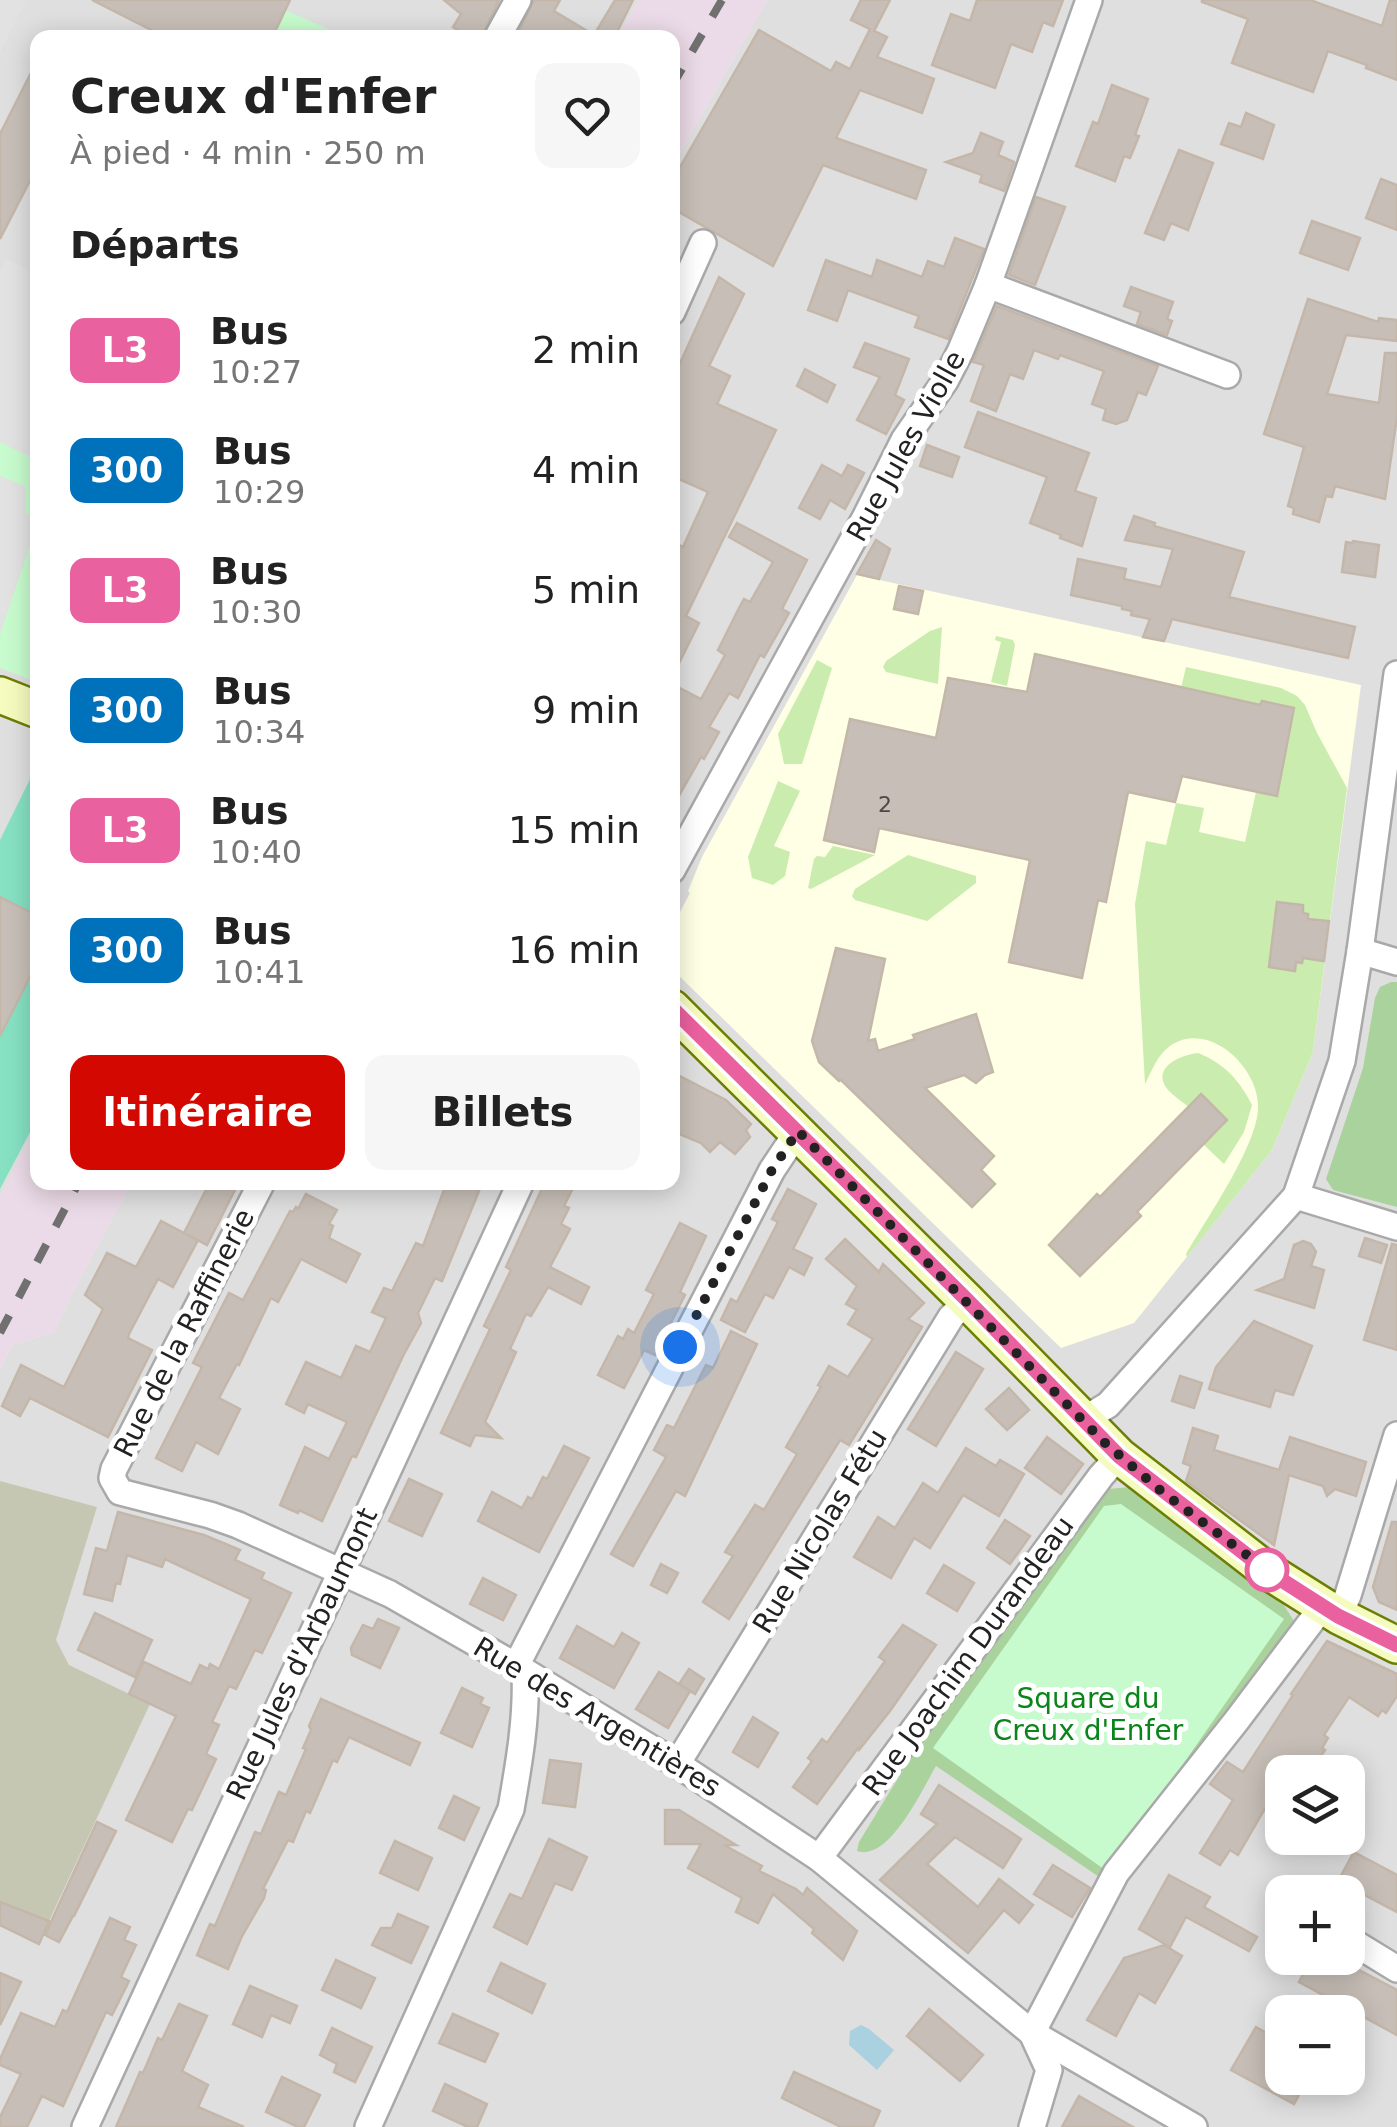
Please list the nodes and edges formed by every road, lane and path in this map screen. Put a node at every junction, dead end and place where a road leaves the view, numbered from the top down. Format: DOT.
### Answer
graph roads {
  1 [pos="518,0"];
  2 [pos="1090,0"];
  3 [pos="501,30"];
  4 [pos="703,243"];
  5 [pos="988,285"];
  6 [pos="680,294"];
  7 [pos="1227,375"];
  8 [pos="1396,683"];
  9 [pos="0,695"];
  10 [pos="30,707"];
  11 [pos="680,855"];
  12 [pos="1360,951"];
  13 [pos="1397,962"];
  14 [pos="680,1016"];
  15 [pos="798,1131"];
  16 [pos="258,1190"];
  17 [pos="517,1190"];
  18 [pos="1296,1196"];
  19 [pos="1397,1228"];
  20 [pos="967,1300"];
  21 [pos="1083,1420"];
  22 [pos="1397,1434"];
  23 [pos="1119,1456"];
  24 [pos="114,1485"];
  25 [pos="340,1571"];
  26 [pos="1330,1611"];
  27 [pos="1397,1645"];
  28 [pos="520,1669"];
  29 [pos="677,1764"];
  30 [pos="819,1858"];
  31 [pos="1365,1950"];
  32 [pos="1397,1970"];
  33 [pos="1032,2034"];
  34 [pos="85,2127"];
  35 [pos="368,2127"];
  36 [pos="1032,2127"];
  37 [pos="1194,2127"];
  1 -- 3 [label="street"];
  2 -- 5 [label="street, Rue Jules Violle"];
  4 -- 6 [label="street"];
  5 -- 7 [label="street"];
  5 -- 11 [label="street, Rue Jules Violle"];
  8 -- 12 [label="street"];
  9 -- 10 [label="main road"];
  12 -- 13 [label="street"];
  12 -- 18 [label="street"];
  14 -- 15 [label="main road"];
  15 -- 20 [label="main road"];
  15 -- 28 [label="street"];
  16 -- 24 [label="street, Rue de la Raffinerie"];
  17 -- 25 [label="street, Rue Jules d'Arbaumont"];
  18 -- 19 [label="street"];
  18 -- 21 [label="street"];
  20 -- 21 [label="main road"];
  20 -- 29 [label="street, Rue Nicolas Fétu"];
  21 -- 23 [label="main road"];
  22 -- 26 [label="street"];
  23 -- 26 [label="main road"];
  23 -- 30 [label="street, Rue Joachim Durandeau"];
  24 -- 25 [label="street, Rue des Argentières"];
  25 -- 28 [label="street, Rue des Argentières"];
  25 -- 34 [label="street, Rue Jules d'Arbaumont"];
  26 -- 27 [label="main road"];
  26 -- 33 [label="street"];
  28 -- 29 [label="street, Rue des Argentières"];
  28 -- 35 [label="street"];
  29 -- 30 [label="street, Rue des Argentières"];
  30 -- 33 [label="street, Rue des Argentières"];
  31 -- 32 [label="street"];
  33 -- 36 [label="street"];
  33 -- 37 [label="street, Rue des Argentières"];
}
